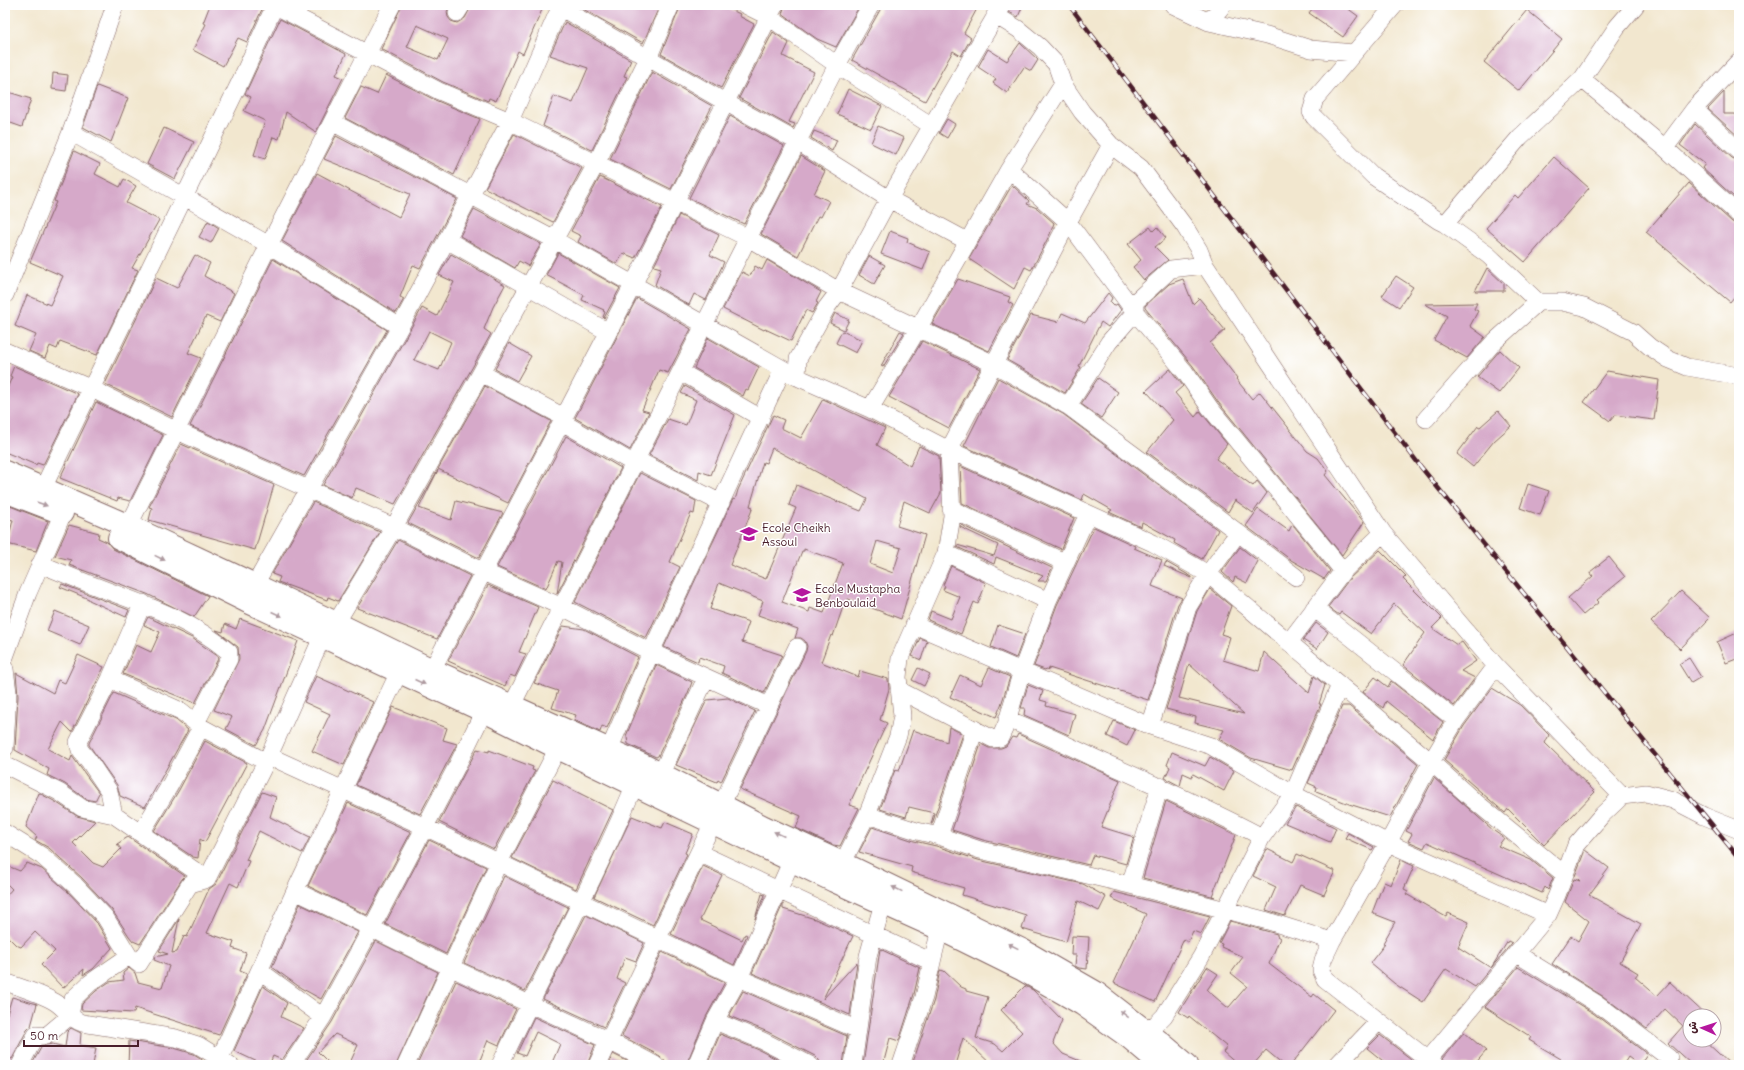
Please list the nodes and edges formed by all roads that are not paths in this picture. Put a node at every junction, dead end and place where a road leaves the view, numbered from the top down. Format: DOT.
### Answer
graph roads {
  1 [pos="115,5"];
  2 [pos="275,5"];
  3 [pos="392,5"];
  4 [pos="670,5"];
  5 [pos="745,5"];
  6 [pos="871,5"];
  7 [pos="1173,5"];
  8 [pos="1223,5"];
  9 [pos="1395,5"];
  10 [pos="1636,5"];
  11 [pos="559,6"];
  12 [pos="998,10"];
  13 [pos="772,11"];
  14 [pos="1209,22"];
  15 [pos="1354,53"];
  16 [pos="367,54"];
  17 [pos="648,58"];
  18 [pos="1739,61"];
  19 [pos="837,65"];
  20 [pos="1582,79"];
  21 [pos="1063,84"];
  22 [pos="725,102"];
  23 [pos="1694,109"];
  24 [pos="510,121"];
  25 [pos="332,122"];
  26 [pos="932,126"];
  27 [pos="71,132"];
  28 [pos="798,142"];
  29 [pos="1112,145"];
  30 [pos="1665,148"];
  31 [pos="1739,151"];
  32 [pos="596,164"];
  33 [pos="1009,169"];
  34 [pos="470,194"];
  35 [pos="184,198"];
  36 [pos="889,199"];
  37 [pos="674,202"];
  38 [pos="1739,215"];
  39 [pos="1068,222"];
  40 [pos="1445,224"];
  41 [pos="748,238"];
  42 [pos="553,239"];
  43 [pos="447,240"];
  44 [pos="967,241"];
  45 [pos="269,246"];
  46 [pos="1204,265"];
  47 [pos="529,286"];
  48 [pos="633,286"];
  49 [pos="839,291"];
  50 [pos="5,295"];
  51 [pos="1538,302"];
  52 [pos="1135,312"];
  53 [pos="705,325"];
  54 [pos="400,327"];
  55 [pos="919,327"];
  56 [pos="608,332"];
  57 [pos="5,351"];
  58 [pos="994,364"];
  59 [pos="681,372"];
  60 [pos="481,373"];
  61 [pos="790,373"];
  62 [pos="1739,376"];
  63 [pos="92,389"];
  64 [pos="1068,406"];
  65 [pos="870,409"];
  66 [pos="760,418"];
  67 [pos="563,419"];
  68 [pos="1426,419"];
  69 [pos="177,431"];
  70 [pos="949,450"];
  71 [pos="634,461"];
  72 [pos="5,472"];
  73 [pos="43,488"];
  74 [pos="310,490"];
  75 [pos="5,491"];
  76 [pos="721,503"];
  77 [pos="952,509"];
  78 [pos="63,513"];
  79 [pos="1088,514"];
  80 [pos="394,527"];
  81 [pos="125,533"];
  82 [pos="1383,533"];
  83 [pos="1238,534"];
  84 [pos="946,553"];
  85 [pos="1066,563"];
  86 [pos="40,564"];
  87 [pos="1342,571"];
  88 [pos="484,572"];
  89 [pos="1208,574"];
  90 [pos="1296,577"];
  91 [pos="251,593"];
  92 [pos="1048,601"];
  93 [pos="143,603"];
  94 [pos="562,607"];
  95 [pos="1314,608"];
  96 [pos="914,625"];
  97 [pos="330,629"];
  98 [pos="1289,642"];
  99 [pos="797,647"];
  100 [pos="651,652"];
  101 [pos="5,657"];
  102 [pos="1496,666"];
  103 [pos="5,669"];
  104 [pos="432,670"];
  105 [pos="1022,670"];
  106 [pos="399,672"];
  107 [pos="706,678"];
  108 [pos="110,679"];
  109 [pos="1340,685"];
  110 [pos="899,690"];
  111 [pos="512,706"];
  112 [pos="770,706"];
  113 [pos="484,711"];
  114 [pos="1008,719"];
  115 [pos="1456,720"];
  116 [pos="199,725"];
  117 [pos="1150,726"];
  118 [pos="975,729"];
  119 [pos="5,748"];
  120 [pos="558,748"];
  121 [pos="609,750"];
  122 [pos="267,759"];
  123 [pos="1431,762"];
  124 [pos="5,765"];
  125 [pos="652,770"];
  126 [pos="635,785"];
  127 [pos="1160,786"];
  128 [pos="342,790"];
  129 [pos="1293,794"];
  130 [pos="1622,796"];
  131 [pos="717,814"];
  132 [pos="114,815"];
  133 [pos="867,815"];
  134 [pos="425,827"];
  135 [pos="1739,830"];
  136 [pos="5,833"];
  137 [pos="141,833"];
  138 [pos="939,836"];
  139 [pos="1262,837"];
  140 [pos="1388,843"];
  141 [pos="698,853"];
  142 [pos="792,860"];
  143 [pos="498,864"];
  144 [pos="838,872"];
  145 [pos="1564,874"];
  146 [pos="207,879"];
  147 [pos="1130,885"];
  148 [pos="295,890"];
  149 [pos="779,890"];
  150 [pos="582,903"];
  151 [pos="883,903"];
  152 [pos="1224,910"];
  153 [pos="1548,915"];
  154 [pos="372,927"];
  155 [pos="940,929"];
  156 [pos="874,935"];
  157 [pos="658,939"];
  158 [pos="1332,941"];
  159 [pos="1517,954"];
  160 [pos="129,956"];
  161 [pos="932,962"];
  162 [pos="450,967"];
  163 [pos="260,971"];
  164 [pos="739,978"];
  165 [pos="5,982"];
  166 [pos="529,1004"];
  167 [pos="70,1016"];
  168 [pos="323,1018"];
  169 [pos="716,1021"];
  170 [pos="1379,1021"];
  171 [pos="858,1030"];
  172 [pos="1136,1033"];
  173 [pos="610,1040"];
  174 [pos="225,1061"];
  175 [pos="1429,1063"];
  176 [pos="1669,1063"];
  177 [pos="20,1065"];
  178 [pos="291,1065"];
  179 [pos="406,1065"];
  180 [pos="500,1065"];
  181 [pos="597,1065"];
  182 [pos="655,1065"];
  183 [pos="696,1065"];
  184 [pos="810,1065"];
  185 [pos="853,1065"];
  186 [pos="901,1065"];
  187 [pos="1162,1065"];
  188 [pos="1187,1065"];
  189 [pos="1337,1065"];
  1 -- 27 [label="street"];
  2 -- 16 [label="street"];
  2 -- 35 [label="street"];
  3 -- 16 [label="street"];
  4 -- 17 [label="street"];
  5 -- 13 [label="street"];
  6 -- 19 [label="street"];
  7 -- 14 [label="street"];
  8 -- 14 [label="street"];
  9 -- 15 [label="street"];
  10 -- 20 [label="street"];
  11 -- 17 [label="street"];
  11 -- 24 [label="street"];
  12 -- 21 [label="street"];
  12 -- 26 [label="street"];
  13 -- 19 [label="street"];
  13 -- 22 [label="street"];
  14 -- 15 [label="street"];
  15 -- 40 [label="street"];
  16 -- 24 [label="street"];
  16 -- 25 [label="street"];
  17 -- 22 [label="street"];
  17 -- 32 [label="street"];
  18 -- 23 [label="street"];
  19 -- 26 [label="street"];
  19 -- 28 [label="street"];
  20 -- 30 [label="street"];
  20 -- 40 [label="street"];
  21 -- 29 [label="street"];
  21 -- 33 [label="street"];
  22 -- 28 [label="street"];
  22 -- 37 [label="street"];
  23 -- 30 [label="street"];
  23 -- 31 [label="street"];
  24 -- 32 [label="street"];
  24 -- 34 [label="street"];
  25 -- 34 [label="street"];
  25 -- 45 [label="street"];
  26 -- 36 [label="street"];
  27 -- 35 [label="street"];
  27 -- 50 [label="street"];
  28 -- 36 [label="street"];
  28 -- 41 [label="street"];
  29 -- 39 [label="street"];
  29 -- 46 [label="street"];
  30 -- 38 [label="street"];
  32 -- 37 [label="street"];
  32 -- 42 [label="street"];
  33 -- 39 [label="street"];
  33 -- 44 [label="street"];
  34 -- 42 [label="street"];
  34 -- 43 [label="street"];
  35 -- 45 [label="street"];
  35 -- 63 [label="street"];
  36 -- 44 [label="street"];
  36 -- 49 [label="street"];
  37 -- 41 [label="street"];
  37 -- 48 [label="street"];
  39 -- 52 [label="street"];
  39 -- 58 [label="street"];
  40 -- 51 [label="street"];
  41 -- 49 [label="street"];
  41 -- 53 [label="street"];
  42 -- 47 [label="street"];
  42 -- 48 [label="street"];
  43 -- 47 [label="street"];
  43 -- 54 [label="street"];
  44 -- 55 [label="street"];
  45 -- 54 [label="street"];
  45 -- 69 [label="street"];
  46 -- 52 [label="street"];
  46 -- 82 [label="street"];
  47 -- 56 [label="street"];
  47 -- 60 [label="street"];
  48 -- 53 [label="street"];
  48 -- 56 [label="street"];
  49 -- 55 [label="street"];
  49 -- 61 [label="street"];
  51 -- 62 [label="street"];
  51 -- 68 [label="street"];
  52 -- 64 [label="street"];
  52 -- 87 [label="street"];
  53 -- 59 [label="street"];
  53 -- 61 [label="street"];
  54 -- 74 [label="street"];
  55 -- 58 [label="street"];
  55 -- 65 [label="street"];
  56 -- 67 [label="street"];
  57 -- 63 [label="street"];
  58 -- 64 [label="street"];
  58 -- 70 [label="street"];
  59 -- 66 [label="street"];
  59 -- 71 [label="street"];
  60 -- 67 [label="street"];
  60 -- 80 [label="street"];
  61 -- 65 [label="street"];
  61 -- 66 [label="street"];
  63 -- 69 [label="street"];
  63 -- 73 [label="street"];
  64 -- 83 [label="street"];
  65 -- 70 [label="street"];
  66 -- 76 [label="street"];
  67 -- 71 [label="street"];
  67 -- 88 [label="street"];
  69 -- 74 [label="street"];
  69 -- 81 [label="street"];
  70 -- 77 [label="street"];
  70 -- 79 [label="street"];
  71 -- 76 [label="street"];
  71 -- 94 [label="street"];
  72 -- 73 [label="main road"];
  73 -- 81 [label="main road"];
  74 -- 80 [label="street"];
  74 -- 91 [label="street"];
  75 -- 78 [label="main road, one-way"];
  76 -- 100 [label="street"];
  77 -- 84 [label="street"];
  77 -- 85 [label="street"];
  78 -- 81 [label="main road"];
  78 -- 86 [label="street"];
  79 -- 85 [label="street"];
  79 -- 89 [label="street"];
  80 -- 88 [label="street"];
  80 -- 97 [label="street"];
  81 -- 91 [label="main road"];
  82 -- 87 [label="street"];
  82 -- 102 [label="street"];
  83 -- 89 [label="street"];
  83 -- 90 [label="street"];
  84 -- 92 [label="street"];
  84 -- 96 [label="street"];
  85 -- 92 [label="street"];
  86 -- 93 [label="street"];
  86 -- 101 [label="street"];
  87 -- 95 [label="street"];
  88 -- 94 [label="street"];
  88 -- 104 [label="street"];
  89 -- 98 [label="street"];
  89 -- 117 [label="street"];
  91 -- 97 [label="main road"];
  92 -- 105 [label="street"];
  93 -- 108 [label="street"];
  93 -- 116 [label="street"];
  94 -- 100 [label="street"];
  94 -- 111 [label="street"];
  95 -- 98 [label="street"];
  95 -- 115 [label="street"];
  96 -- 105 [label="street"];
  96 -- 110 [label="street"];
  97 -- 104 [label="main road"];
  97 -- 106 [label="main road"];
  97 -- 122 [label="street"];
  98 -- 109 [label="street"];
  99 -- 112 [label="street"];
  100 -- 107 [label="street"];
  100 -- 121 [label="street"];
  102 -- 115 [label="street"];
  102 -- 130 [label="street"];
  103 -- 119 [label="street"];
  104 -- 111 [label="main road"];
  105 -- 114 [label="street"];
  105 -- 117 [label="street"];
  106 -- 113 [label="main road, one-way"];
  106 -- 128 [label="street"];
  107 -- 112 [label="street"];
  107 -- 125 [label="street"];
  108 -- 116 [label="street"];
  108 -- 132 [label="street"];
  109 -- 123 [label="street"];
  109 -- 129 [label="street"];
  110 -- 118 [label="street"];
  110 -- 133 [label="street"];
  111 -- 121 [label="main road"];
  112 -- 131 [label="street"];
  113 -- 120 [label="main road"];
  113 -- 134 [label="street"];
  114 -- 118 [label="street"];
  114 -- 127 [label="street"];
  115 -- 123 [label="street"];
  116 -- 122 [label="street"];
  116 -- 137 [label="street"];
  117 -- 129 [label="street"];
  118 -- 138 [label="street"];
  120 -- 126 [label="main road"];
  120 -- 143 [label="street"];
  121 -- 125 [label="main road"];
  122 -- 128 [label="street"];
  122 -- 146 [label="street"];
  123 -- 140 [label="street"];
  123 -- 145 [label="street"];
  124 -- 132 [label="street"];
  125 -- 126 [label="street"];
  125 -- 131 [label="main road"];
  126 -- 131 [label="main road"];
  126 -- 150 [label="street"];
  127 -- 139 [label="street"];
  127 -- 147 [label="street"];
  128 -- 134 [label="street"];
  128 -- 148 [label="street"];
  129 -- 139 [label="street"];
  129 -- 140 [label="street"];
  130 -- 135 [label="street"];
  130 -- 145 [label="street"];
  131 -- 141 [label="street"];
  131 -- 142 [label="main road"];
  144 -- 131 [label="main road, one-way"];
  132 -- 137 [label="street"];
  133 -- 138 [label="street"];
  133 -- 144 [label="street"];
  134 -- 143 [label="street"];
  134 -- 154 [label="street"];
  136 -- 160 [label="street"];
  137 -- 146 [label="street"];
  138 -- 147 [label="street"];
  139 -- 152 [label="street"];
  140 -- 153 [label="street"];
  140 -- 158 [label="street"];
  141 -- 149 [label="street"];
  141 -- 157 [label="street"];
  142 -- 144 [label="main road"];
  142 -- 149 [label="street"];
  143 -- 150 [label="street"];
  143 -- 162 [label="street"];
  144 -- 151 [label="main road"];
  172 -- 144 [label="main road, one-way"];
  145 -- 153 [label="street"];
  146 -- 160 [label="street"];
  147 -- 152 [label="street"];
  148 -- 154 [label="street"];
  148 -- 163 [label="street"];
  149 -- 156 [label="street"];
  149 -- 164 [label="street"];
  150 -- 157 [label="street"];
  150 -- 166 [label="street"];
  151 -- 155 [label="main road"];
  151 -- 156 [label="street"];
  152 -- 158 [label="street"];
  152 -- 172 [label="street"];
  153 -- 159 [label="street"];
  154 -- 162 [label="street"];
  154 -- 168 [label="street"];
  155 -- 161 [label="street"];
  155 -- 172 [label="main road"];
  156 -- 161 [label="street"];
  156 -- 171 [label="street"];
  157 -- 164 [label="street"];
  157 -- 173 [label="street"];
  158 -- 170 [label="street"];
  159 -- 175 [label="street"];
  159 -- 176 [label="street"];
  160 -- 167 [label="street"];
  161 -- 186 [label="street"];
  162 -- 166 [label="street"];
  162 -- 179 [label="street"];
  163 -- 168 [label="street"];
  163 -- 174 [label="street"];
  164 -- 169 [label="street"];
  164 -- 171 [label="street"];
  165 -- 167 [label="street"];
  166 -- 173 [label="street"];
  166 -- 180 [label="street"];
  167 -- 174 [label="street"];
  167 -- 177 [label="street"];
  168 -- 178 [label="street"];
  169 -- 183 [label="street"];
  169 -- 184 [label="street"];
  170 -- 175 [label="street"];
  170 -- 189 [label="street"];
  171 -- 185 [label="street"];
  172 -- 187 [label="main road"];
  172 -- 188 [label="main road"];
  173 -- 181 [label="street"];
  173 -- 182 [label="street"];
}
